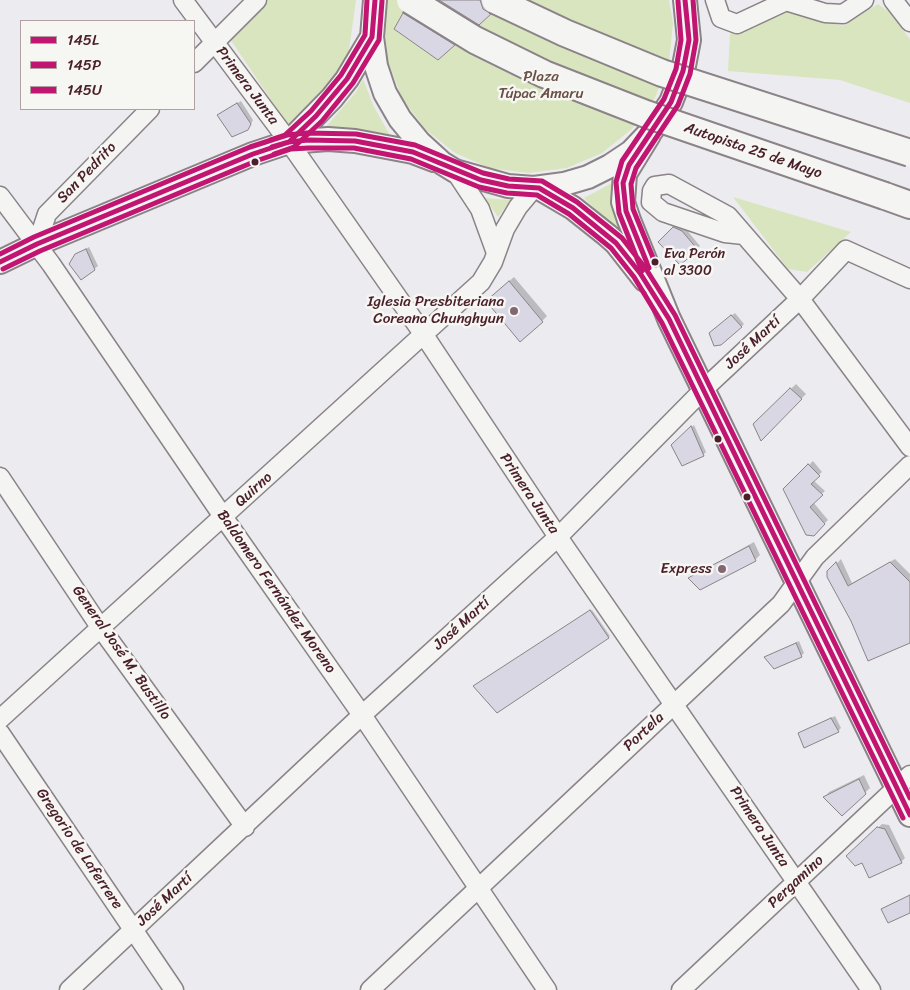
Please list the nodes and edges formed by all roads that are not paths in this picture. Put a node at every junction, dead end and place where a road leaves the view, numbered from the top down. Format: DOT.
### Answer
graph roads {
  1 [pos="182,0"];
  2 [pos="257,0"];
  3 [pos="375,0"];
  4 [pos="410,0"];
  5 [pos="495,0"];
  6 [pos="685,0"];
  7 [pos="715,0"];
  8 [pos="864,0"];
  9 [pos="893,0"];
  10 [pos="783,1"];
  11 [pos="910,22"];
  12 [pos="372,37"];
  13 [pos="214,42"];
  14 [pos="195,62"];
  15 [pos="149,110"];
  16 [pos="648,135"];
  17 [pos="288,142"];
  18 [pos="910,152"];
  19 [pos="449,167"];
  20 [pos="537,188"];
  21 [pos="0,196"];
  22 [pos="900,202"];
  23 [pos="744,235"];
  24 [pos="37,244"];
  25 [pos="496,253"];
  26 [pos="0,262"];
  27 [pos="910,279"];
  28 [pos="800,299"];
  29 [pos="669,319"];
  30 [pos="424,335"];
  31 [pos="705,388"];
  32 [pos="910,447"];
  33 [pos="910,465"];
  34 [pos="0,477"];
  35 [pos="224,518"];
  36 [pos="558,537"];
  37 [pos="797,582"];
  38 [pos="100,627"];
  39 [pos="674,703"];
  40 [pos="362,715"];
  41 [pos="0,719"];
  42 [pos="0,733"];
  43 [pos="903,781"];
  44 [pos="910,815"];
  45 [pos="245,827"];
  46 [pos="796,882"];
  47 [pos="478,888"];
  48 [pos="134,930"];
  49 [pos="69,990"];
  50 [pos="174,990"];
  51 [pos="370,990"];
  52 [pos="547,990"];
  53 [pos="681,990"];
  54 [pos="872,990"];
  1 -- 13 [label="street, Primera Junta"];
  2 -- 13 [label="street"];
  3 -- 12 [label="main road"];
  4 -- 22 [label="highway, Autopista 25 de Mayo, bridge"];
  5 -- 18 [label="highway, bridge"];
  6 -- 16 [label="main road"];
  7 -- 10 [label="street"];
  8 -- 10 [label="street"];
  9 -- 11 [label="street"];
  12 -- 17 [label="main road"];
  12 -- 19 [label="main road"];
  13 -- 14 [label="street"];
  13 -- 17 [label="street, Primera Junta"];
  15 -- 24 [label="street, San Pedrito"];
  16 -- 20 [label="main road"];
  16 -- 29 [label="main road"];
  17 -- 19 [label="main road"];
  17 -- 24 [label="main road"];
  17 -- 30 [label="street, Primera Junta"];
  19 -- 20 [label="main road"];
  19 -- 25 [label="street"];
  20 -- 25 [label="street, Quirno"];
  20 -- 29 [label="main road"];
  21 -- 24 [label="street, Baldomero Fernández Moreno"];
  23 -- 23 [label="street"];
  23 -- 28 [label="street"];
  24 -- 26 [label="main road"];
  24 -- 35 [label="street, Baldomero Fernández Moreno"];
  25 -- 30 [label="street, Quirno"];
  27 -- 28 [label="street, José Martí"];
  28 -- 31 [label="street, José Martí"];
  28 -- 32 [label="street"];
  29 -- 31 [label="main road"];
  30 -- 35 [label="street, Quirno"];
  30 -- 36 [label="street, Primera Junta"];
  31 -- 36 [label="street, José Martí"];
  31 -- 37 [label="main road"];
  33 -- 37 [label="street, Portela"];
  34 -- 38 [label="street, General José M. Bustillo"];
  35 -- 38 [label="street, Quirno"];
  35 -- 40 [label="street, Baldomero Fernández Moreno"];
  36 -- 39 [label="street, Primera Junta"];
  36 -- 40 [label="street, José Martí"];
  37 -- 39 [label="street, Portela"];
  37 -- 43 [label="main road"];
  38 -- 41 [label="street, Quirno"];
  38 -- 45 [label="street, General José M. Bustillo"];
  39 -- 46 [label="street, Primera Junta"];
  39 -- 47 [label="street, Portela"];
  40 -- 45 [label="street, José Martí"];
  40 -- 47 [label="street, Baldomero Fernández Moreno"];
  42 -- 48 [label="street, Gregorio de Laferrere"];
  43 -- 44 [label="main road"];
  43 -- 46 [label="street, Pergamino"];
  45 -- 48 [label="street, José Martí"];
  46 -- 53 [label="street, Pergamino"];
  46 -- 54 [label="street, Primera Junta"];
  47 -- 51 [label="street, Portela"];
  47 -- 52 [label="street, Baldomero Fernández Moreno"];
  48 -- 49 [label="street, José Martí"];
  48 -- 50 [label="street, Gregorio de Laferrere"];
}
